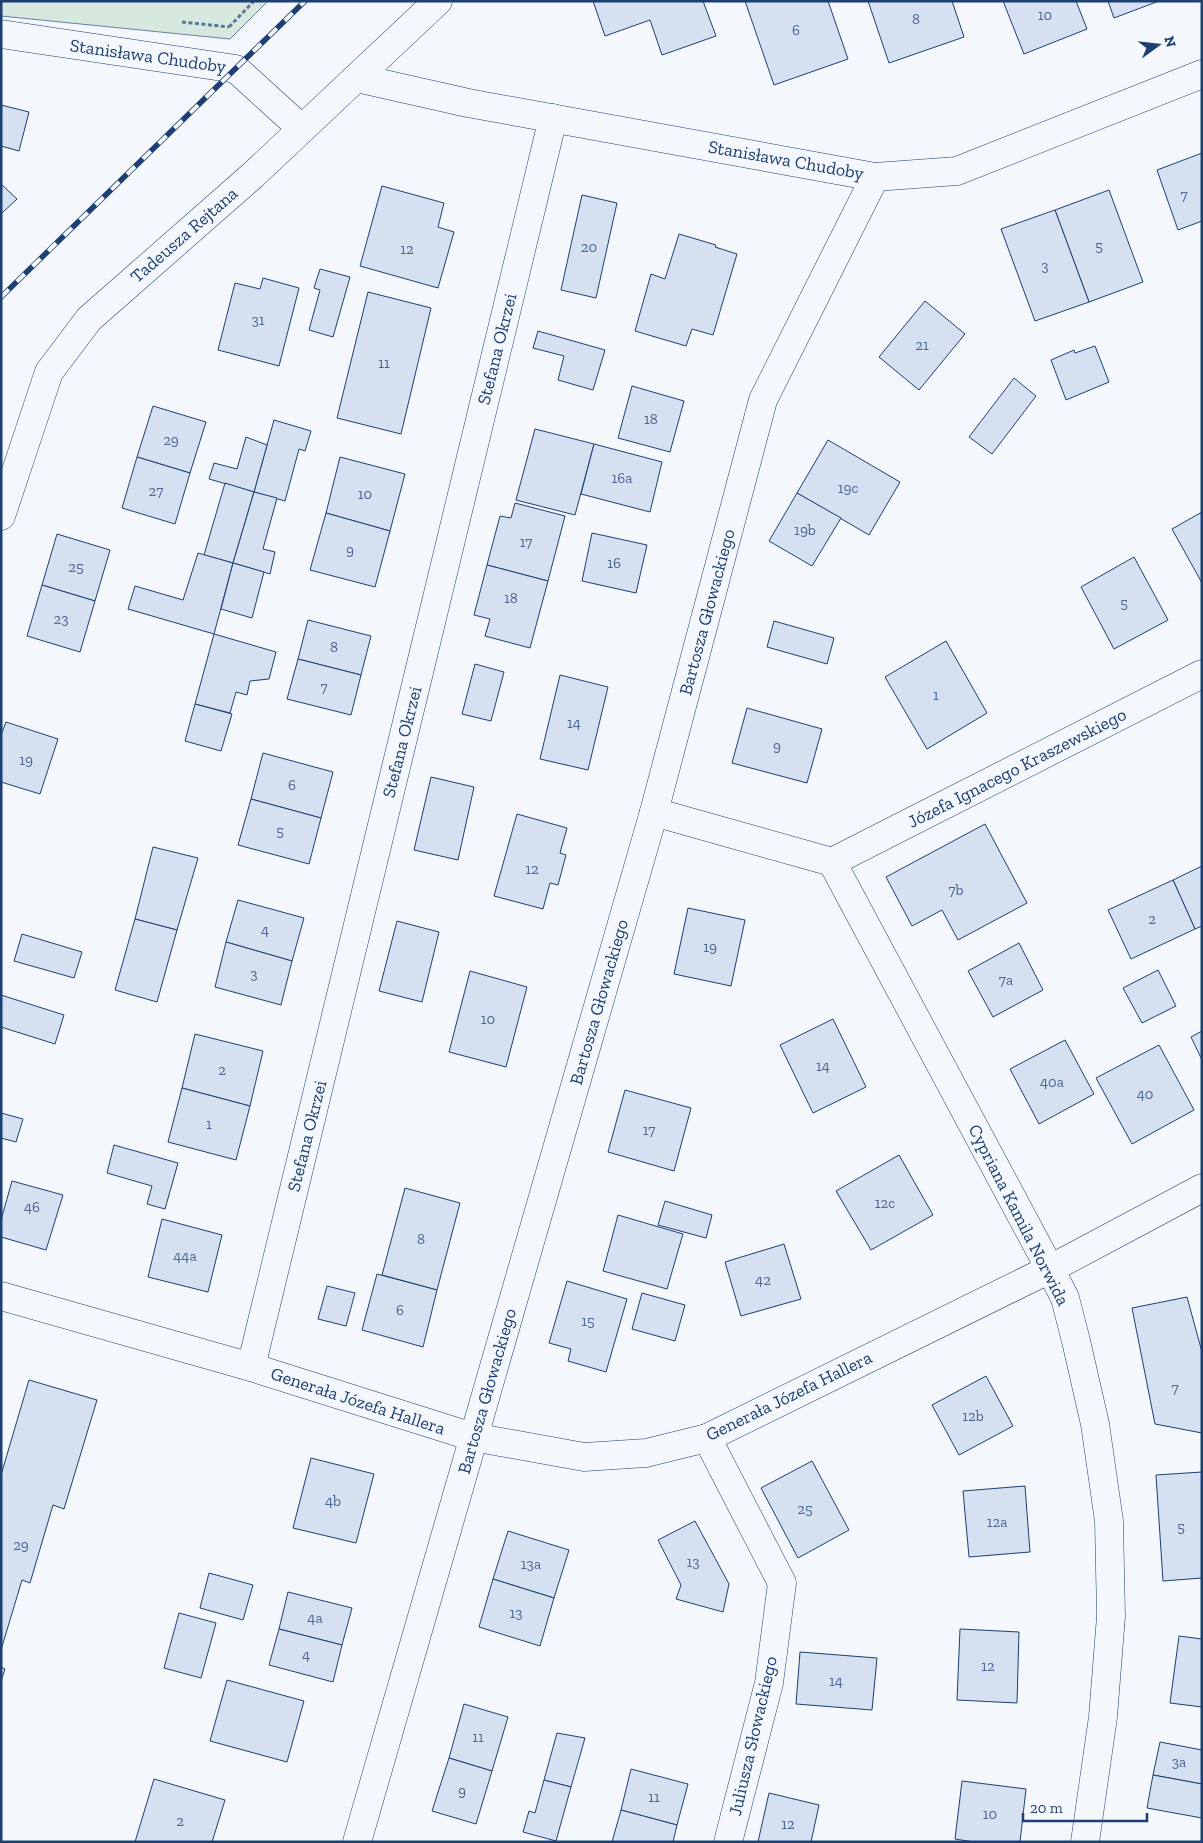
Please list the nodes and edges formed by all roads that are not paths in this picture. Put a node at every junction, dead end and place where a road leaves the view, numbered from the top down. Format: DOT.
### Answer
graph roads {
  1 [pos="438,1"];
  2 [pos="1,34"];
  3 [pos="1202,74"];
  4 [pos="357,78"];
  5 [pos="553,118"];
  6 [pos="302,129"];
  7 [pos="876,177"];
  8 [pos="1,516"];
  9 [pos="1202,674"];
  10 [pos="654,812"];
  11 [pos="832,862"];
  12 [pos="1202,1188"];
  13 [pos="1050,1268"];
  14 [pos="1,1296"];
  15 [pos="251,1367"];
  16 [pos="473,1437"];
  17 [pos="706,1438"];
  18 [pos="357,1842"];
  19 [pos="728,1842"];
  20 [pos="1085,1842"];
  1 -- 4 [label="street, Tadeusza Rejtana"];
  2 -- 6 [label="street, Stanisława Chudoby"];
  3 -- 7 [label="street, Stanisława Chudoby"];
  4 -- 5 [label="street, Stanisława Chudoby"];
  4 -- 6 [label="street, Tadeusza Rejtana"];
  5 -- 7 [label="street, Stanisława Chudoby"];
  5 -- 15 [label="street, Stefana Okrzei"];
  6 -- 8 [label="street, Tadeusza Rejtana"];
  7 -- 10 [label="street, Bartosza Głowackiego"];
  9 -- 11 [label="street, Józefa Ignacego Kraszewskiego"];
  10 -- 11 [label="street"];
  10 -- 16 [label="street, Bartosza Głowackiego"];
  11 -- 13 [label="street, Cypriana Kamila Norwida"];
  12 -- 13 [label="street, Generała Józefa Hallera"];
  13 -- 17 [label="street, Generała Józefa Hallera"];
  13 -- 20 [label="street, Cypriana Kamila Norwida"];
  14 -- 15 [label="street, Generała Józefa Hallera"];
  15 -- 16 [label="street, Generała Józefa Hallera"];
  16 -- 17 [label="street, Generała Józefa Hallera"];
  16 -- 18 [label="street, Bartosza Głowackiego"];
  17 -- 19 [label="street, Juliusza Słowackiego"];
}
